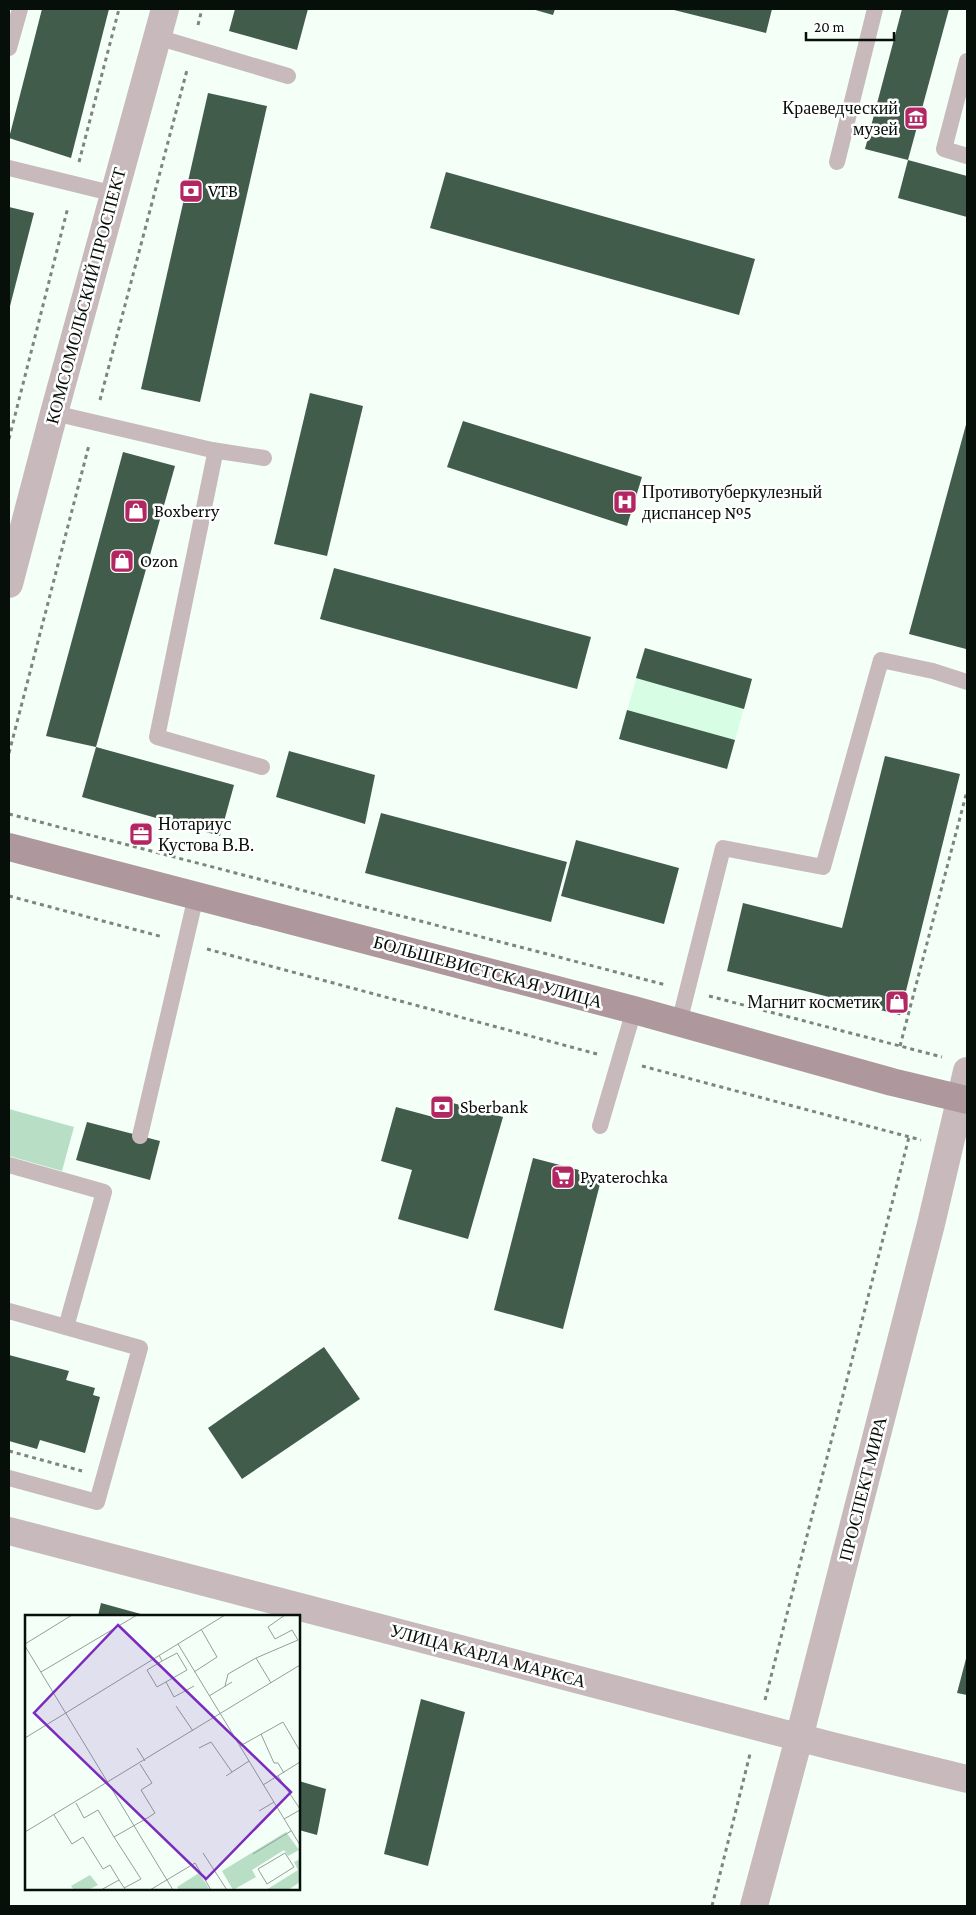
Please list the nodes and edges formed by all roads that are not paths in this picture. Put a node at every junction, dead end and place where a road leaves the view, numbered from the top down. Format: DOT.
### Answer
graph roads {
  1 [pos="20,9"];
  2 [pos="165,9"];
  3 [pos="875,9"];
  4 [pos="157,37"];
  5 [pos="9,48"];
  6 [pos="967,60"];
  7 [pos="288,76"];
  8 [pos="967,156"];
  9 [pos="836,162"];
  10 [pos="9,168"];
  11 [pos="115,194"];
  12 [pos="54,412"];
  13 [pos="212,450"];
  14 [pos="264,458"];
  15 [pos="14,543"];
  16 [pos="9,584"];
  17 [pos="967,682"];
  18 [pos="262,767"];
  19 [pos="9,847"];
  20 [pos="196,896"];
  21 [pos="634,1010"];
  22 [pos="679,1023"];
  23 [pos="958,1065"];
  24 [pos="964,1099"];
  25 [pos="600,1126"];
  26 [pos="140,1136"];
  27 [pos="9,1165"];
  28 [pos="9,1311"];
  29 [pos="66,1327"];
  30 [pos="9,1478"];
  31 [pos="9,1531"];
  32 [pos="799,1738"];
  33 [pos="967,1779"];
  34 [pos="754,1906"];
  1 -- 5 [label="lane"];
  2 -- 4 [label="street, КОМСОМОЛЬСКИЙ ПРОСПЕКТ"];
  3 -- 9 [label="lane"];
  4 -- 7 [label="lane"];
  4 -- 11 [label="street, КОМСОМОЛЬСКИЙ ПРОСПЕКТ"];
  6 -- 8 [label="lane"];
  10 -- 11 [label="lane"];
  11 -- 12 [label="street, КОМСОМОЛЬСКИЙ ПРОСПЕКТ"];
  12 -- 13 [label="lane"];
  12 -- 15 [label="street, КОМСОМОЛЬСКИЙ ПРОСПЕКТ"];
  13 -- 14 [label="lane"];
  13 -- 18 [label="lane"];
  15 -- 16 [label="street, КОМСОМОЛЬСКИЙ ПРОСПЕКТ"];
  17 -- 22 [label="lane"];
  19 -- 20 [label="street, БОЛЬШЕВИСТСКАЯ УЛИЦА"];
  20 -- 21 [label="street, БОЛЬШЕВИСТСКАЯ УЛИЦА"];
  20 -- 26 [label="lane"];
  21 -- 22 [label="street, БОЛЬШЕВИСТСКАЯ УЛИЦА"];
  21 -- 25 [label="lane"];
  22 -- 24 [label="street, БОЛЬШЕВИСТСКАЯ УЛИЦА"];
  23 -- 24 [label="street, ПРОСПЕКТ МИРА"];
  24 -- 32 [label="street, ПРОСПЕКТ МИРА"];
  27 -- 29 [label="lane"];
  28 -- 29 [label="lane"];
  29 -- 30 [label="lane"];
  31 -- 32 [label="street, УЛИЦА КАРЛА МАРКСА"];
  32 -- 33 [label="street, УЛИЦА КАРЛА МАРКСА"];
  32 -- 34 [label="street, ПРОСПЕКТ МИРА"];
}
